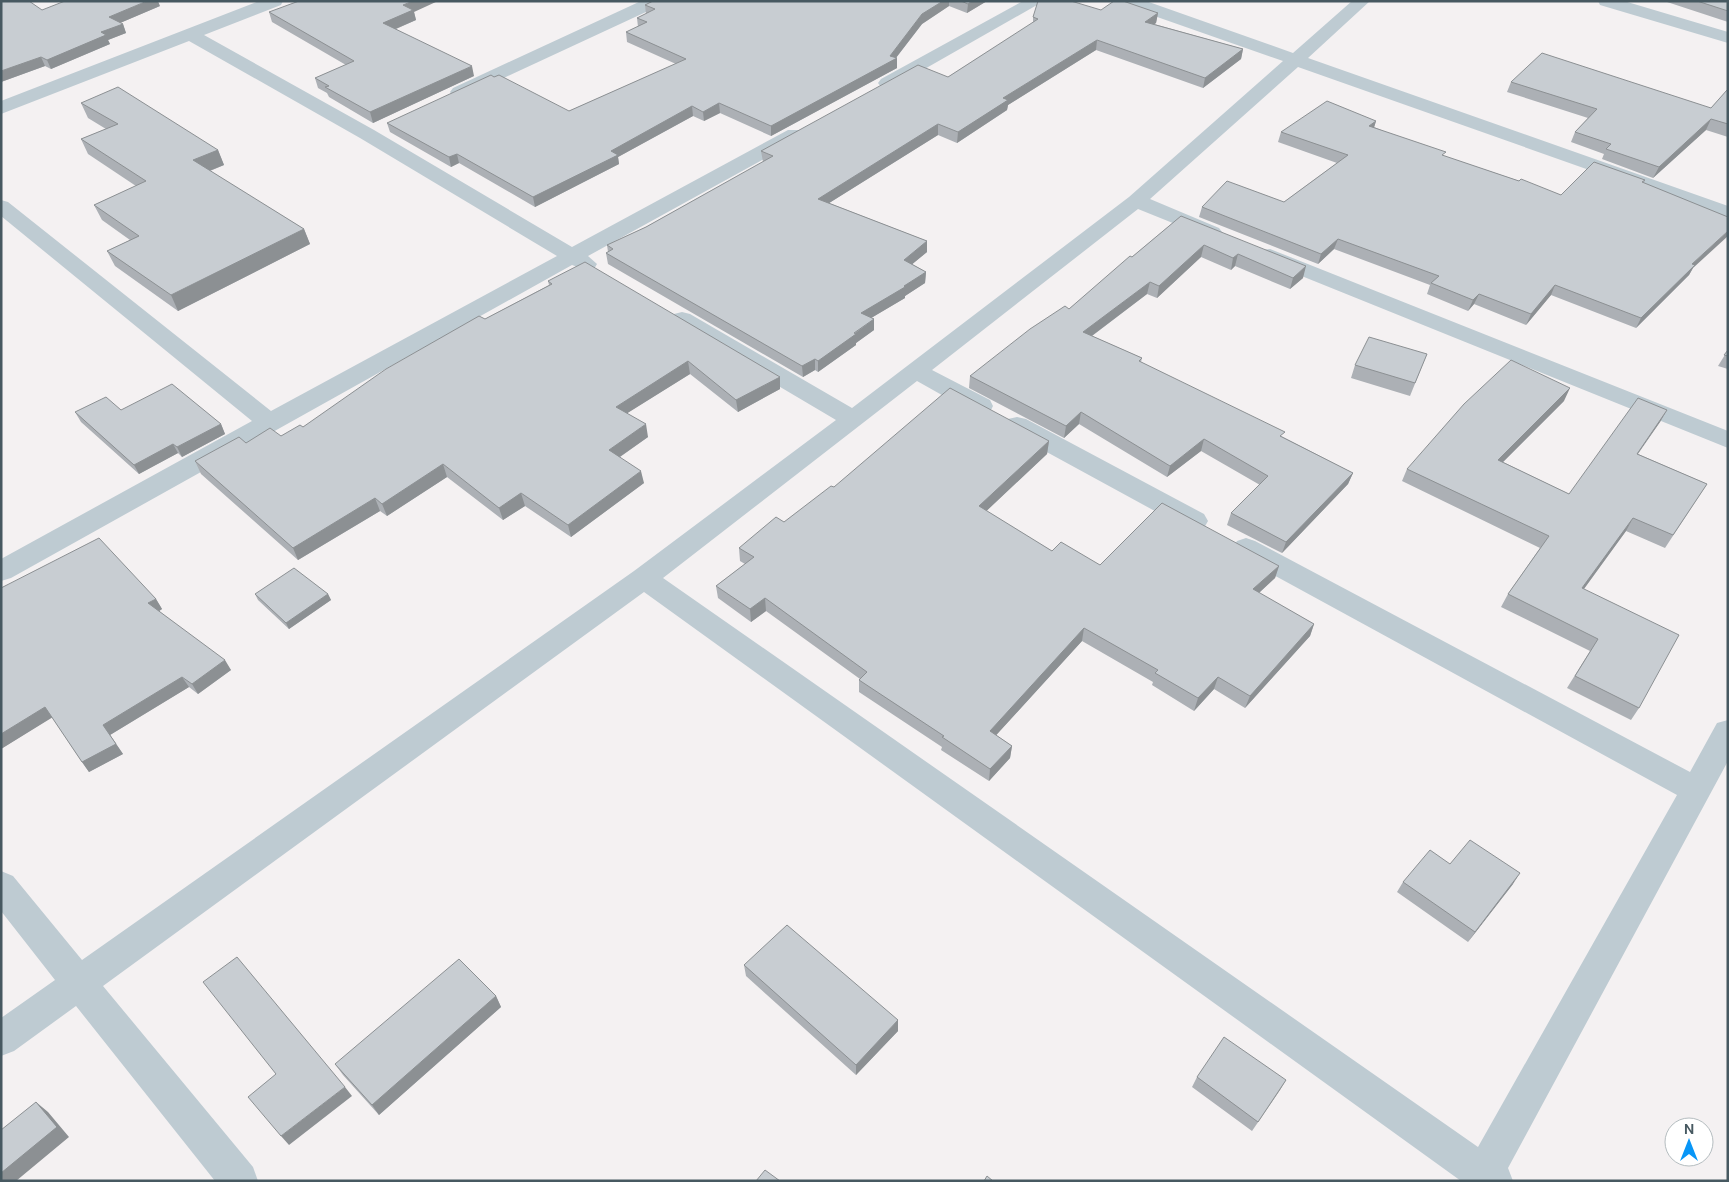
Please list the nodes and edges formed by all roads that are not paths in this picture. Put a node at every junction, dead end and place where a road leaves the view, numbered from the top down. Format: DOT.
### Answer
graph roads {
  1 [pos="275,1"];
  2 [pos="655,1"];
  3 [pos="1036,1"];
  4 [pos="1129,1"];
  5 [pos="1362,1"];
  6 [pos="1606,1"];
  7 [pos="192,35"];
  8 [pos="1728,38"];
  9 [pos="1295,59"];
  10 [pos="870,92"];
  11 [pos="439,101"];
  12 [pos="1,108"];
  13 [pos="809,126"];
  14 [pos="1136,201"];
  15 [pos="1,206"];
  16 [pos="1728,212"];
  17 [pos="573,256"];
  18 [pos="607,276"];
  19 [pos="666,310"];
  20 [pos="916,371"];
  21 [pos="853,419"];
  22 [pos="269,422"];
  23 [pos="1728,440"];
  24 [pos="1,571"];
  25 [pos="644,578"];
  26 [pos="1728,732"];
  27 [pos="1694,790"];
  28 [pos="1,886"];
  29 [pos="78,984"];
  30 [pos="1,1039"];
  31 [pos="1489,1177"];
  32 [pos="239,1181"];
  1 -- 7 [label="street"];
  2 -- 11 [label="street"];
  3 -- 10 [label="street"];
  4 -- 9 [label="street"];
  5 -- 9 [label="street"];
  6 -- 8 [label="street"];
  7 -- 12 [label="street"];
  7 -- 17 [label="street"];
  9 -- 14 [label="street"];
  9 -- 16 [label="street"];
  13 -- 17 [label="street"];
  14 -- 20 [label="street"];
  14 -- 23 [label="street"];
  15 -- 22 [label="street"];
  17 -- 18 [label="street"];
  17 -- 22 [label="street"];
  19 -- 21 [label="street"];
  20 -- 21 [label="street"];
  20 -- 27 [label="street"];
  21 -- 25 [label="street"];
  22 -- 24 [label="street"];
  25 -- 29 [label="street"];
  25 -- 31 [label="street"];
  26 -- 27 [label="street"];
  27 -- 31 [label="street"];
  28 -- 29 [label="street"];
  29 -- 30 [label="street"];
  29 -- 32 [label="street"];
}
